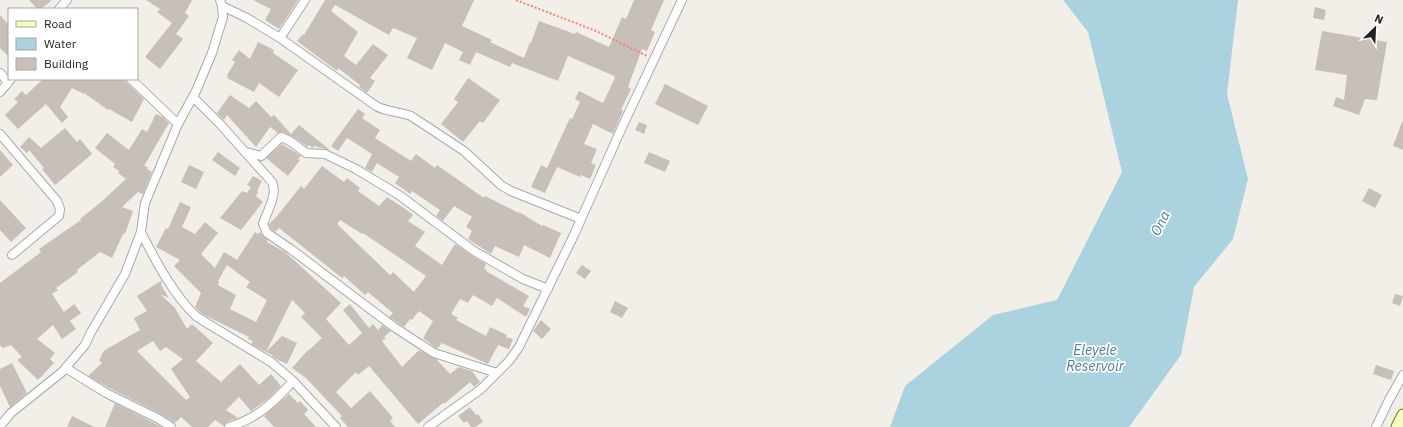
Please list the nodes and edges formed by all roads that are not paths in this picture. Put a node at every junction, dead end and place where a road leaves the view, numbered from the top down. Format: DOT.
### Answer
graph roads {
  1 [pos="67,0"];
  2 [pos="306,0"];
  3 [pos="682,0"];
  4 [pos="221,3"];
  5 [pos="60,8"];
  6 [pos="280,38"];
  7 [pos="0,73"];
  8 [pos="8,79"];
  9 [pos="9,80"];
  10 [pos="132,80"];
  11 [pos="0,92"];
  12 [pos="193,97"];
  13 [pos="178,124"];
  14 [pos="0,134"];
  15 [pos="245,152"];
  16 [pos="581,219"];
  17 [pos="141,232"];
  18 [pos="12,255"];
  19 [pos="548,289"];
  20 [pos="66,368"];
  21 [pos="497,373"];
  22 [pos="1403,375"];
  23 [pos="293,381"];
  24 [pos="1403,415"];
  25 [pos="0,426"];
  26 [pos="171,427"];
  27 [pos="229,427"];
  28 [pos="336,427"];
  29 [pos="428,427"];
  30 [pos="1376,427"];
  31 [pos="1398,427"];
  1 -- 5 [label="street"];
  2 -- 6 [label="street"];
  3 -- 16 [label="street"];
  4 -- 6 [label="street"];
  4 -- 12 [label="street"];
  6 -- 16 [label="street"];
  7 -- 8 [label="street"];
  9 -- 11 [label="street"];
  10 -- 13 [label="street"];
  12 -- 13 [label="street"];
  12 -- 15 [label="street"];
  13 -- 17 [label="street"];
  14 -- 18 [label="street"];
  15 -- 19 [label="street"];
  15 -- 21 [label="street"];
  16 -- 19 [label="street"];
  17 -- 20 [label="street"];
  17 -- 23 [label="street"];
  19 -- 21 [label="street"];
  20 -- 25 [label="street"];
  20 -- 26 [label="street"];
  21 -- 29 [label="street"];
  22 -- 30 [label="street"];
  23 -- 27 [label="street"];
  23 -- 28 [label="street"];
  24 -- 31 [label="main road"];
}
